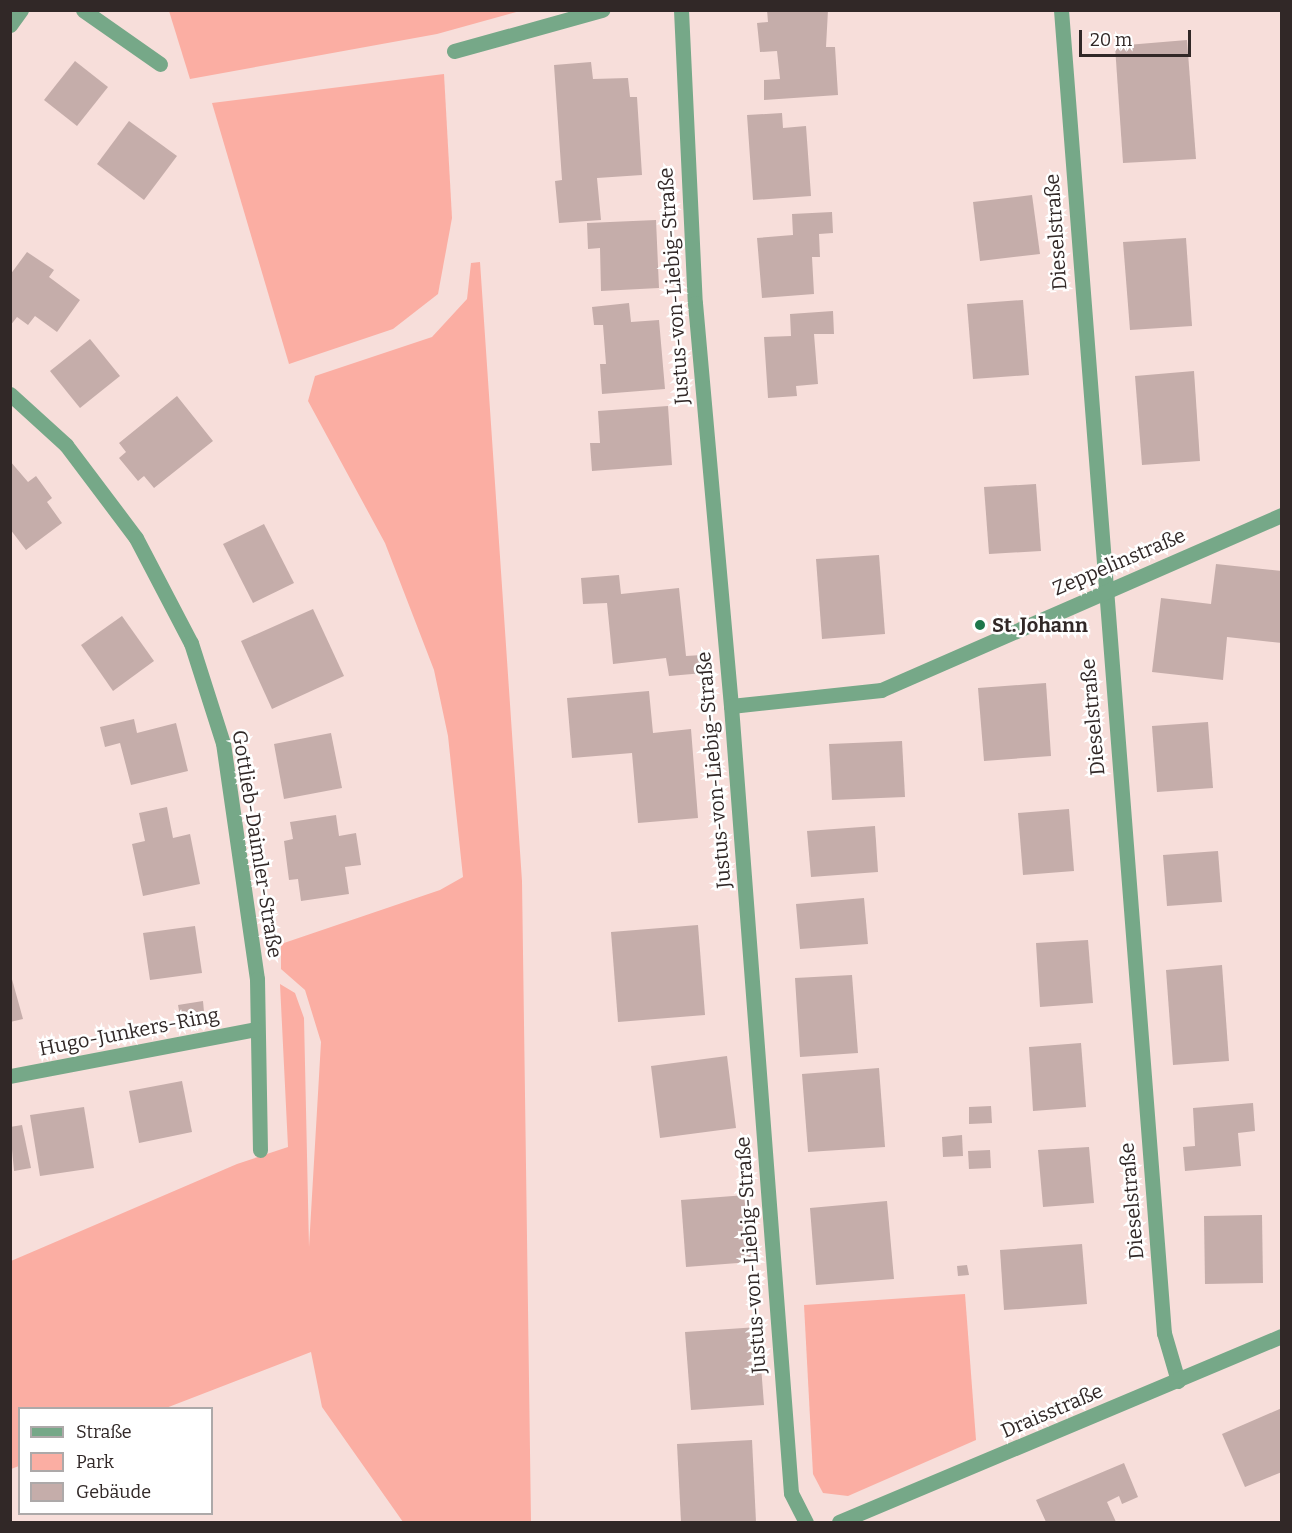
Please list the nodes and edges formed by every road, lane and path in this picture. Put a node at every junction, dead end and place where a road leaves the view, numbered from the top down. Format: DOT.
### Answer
graph roads {
  1 [pos="21,10"];
  2 [pos="82,10"];
  3 [pos="602,10"];
  4 [pos="681,10"];
  5 [pos="1061,10"];
  6 [pos="10,25"];
  7 [pos="453,51"];
  8 [pos="160,64"];
  9 [pos="10,394"];
  10 [pos="1281,515"];
  11 [pos="1104,591"];
  12 [pos="731,706"];
  13 [pos="255,1029"];
  14 [pos="10,1076"];
  15 [pos="260,1150"];
  16 [pos="1281,1336"];
  17 [pos="1178,1381"];
  18 [pos="806,1522"];
  19 [pos="839,1522"];
  1 -- 6 [label="street"];
  2 -- 8 [label="street"];
  3 -- 7 [label="street"];
  4 -- 12 [label="street, Justus-von-Liebig-Straße"];
  5 -- 11 [label="street, Dieselstraße"];
  9 -- 13 [label="street, Gottlieb-Daimler-Straße"];
  10 -- 11 [label="street, Zeppelinstraße"];
  11 -- 12 [label="street, Zeppelinstraße"];
  11 -- 17 [label="street, Dieselstraße"];
  12 -- 18 [label="street, Justus-von-Liebig-Straße"];
  13 -- 14 [label="street, Hugo-Junkers-Ring"];
  13 -- 15 [label="street, Gottlieb-Daimler-Straße"];
  16 -- 17 [label="street, Draisstraße"];
  17 -- 19 [label="street, Draisstraße"];
}
